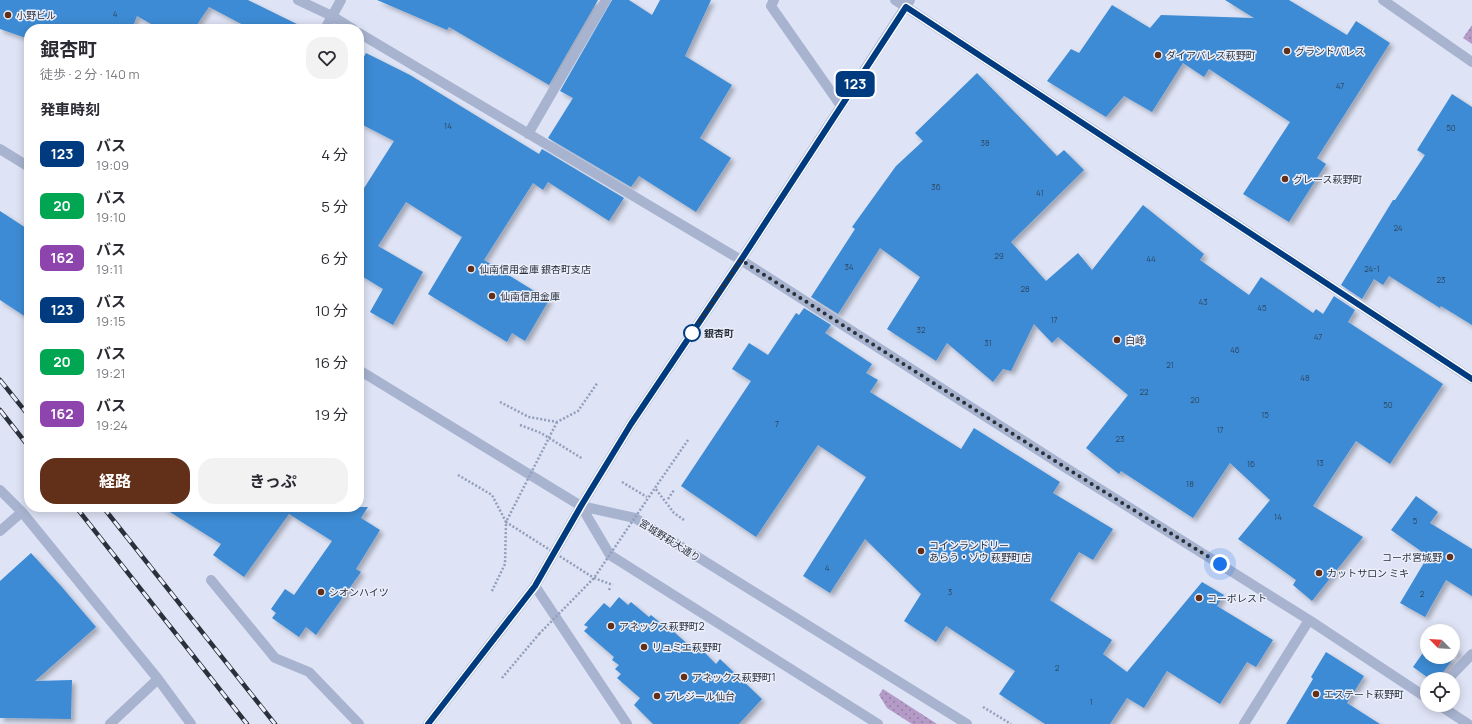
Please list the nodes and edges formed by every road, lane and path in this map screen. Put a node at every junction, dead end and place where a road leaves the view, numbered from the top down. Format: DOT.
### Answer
graph roads {
  1 [pos="298,0"];
  2 [pos="341,0"];
  3 [pos="606,0"];
  4 [pos="774,0"];
  5 [pos="895,0"];
  6 [pos="1383,0"];
  7 [pos="908,4"];
  8 [pos="332,16"];
  9 [pos="328,24"];
  10 [pos="345,24"];
  11 [pos="364,36"];
  12 [pos="1472,62"];
  13 [pos="841,106"];
  14 [pos="528,134"];
  15 [pos="0,149"];
  16 [pos="24,164"];
  17 [pos="741,260"];
  18 [pos="364,373"];
  19 [pos="1472,379"];
  20 [pos="598,382"];
  21 [pos="500,402"];
  22 [pos="557,422"];
  23 [pos="688,440"];
  24 [pos="458,475"];
  25 [pos="655,488"];
  26 [pos="0,490"];
  27 [pos="674,490"];
  28 [pos="668,499"];
  29 [pos="581,506"];
  30 [pos="22,512"];
  31 [pos="506,522"];
  32 [pos="687,522"];
  33 [pos="0,532"];
  34 [pos="594,578"];
  35 [pos="211,580"];
  36 [pos="535,586"];
  37 [pos="491,593"];
  38 [pos="1309,620"];
  39 [pos="1472,654"];
  40 [pos="1455,672"];
  41 [pos="502,678"];
  42 [pos="158,680"];
  43 [pos="1420,693"];
  44 [pos="1450,712"];
  45 [pos="110,724"];
  46 [pos="191,724"];
  47 [pos="359,724"];
  48 [pos="428,724"];
  49 [pos="627,724"];
  50 [pos="878,724"];
  51 [pos="967,724"];
  52 [pos="1244,724"];
  53 [pos="1468,724"];
  1 -- 8 [label="street"];
  2 -- 8 [label="street"];
  3 -- 14 [label="street"];
  4 -- 13 [label="street"];
  5 -- 7 [label="street"];
  6 -- 12 [label="street"];
  7 -- 13 [label="street"];
  7 -- 19 [label="street"];
  8 -- 9 [label="street"];
  8 -- 10 [label="street"];
  11 -- 14 [label="street"];
  13 -- 17 [label="street"];
  14 -- 17 [label="street"];
  15 -- 16 [label="street"];
  17 -- 29 [label="street"];
  17 -- 38 [label="street"];
  18 -- 29 [label="street"];
  20 -- 22 [label="path"];
  21 -- 22 [label="path"];
  22 -- 31 [label="path, bridge"];
  23 -- 25 [label="path"];
  24 -- 31 [label="path"];
  25 -- 32 [label="path"];
  25 -- 34 [label="path, bridge"];
  26 -- 30 [label="street"];
  27 -- 28 [label="path"];
  29 -- 36 [label="street"];
  29 -- 50 [label="street"];
  29 -- 51 [label="street, 宮城野萩大通り"];
  30 -- 33 [label="street"];
  30 -- 42 [label="street"];
  31 -- 34 [label="path, bridge"];
  31 -- 37 [label="path"];
  34 -- 41 [label="path, bridge"];
  35 -- 47 [label="street"];
  36 -- 48 [label="street"];
  36 -- 49 [label="street"];
  38 -- 43 [label="street"];
  38 -- 52 [label="street"];
  39 -- 40 [label="street"];
  42 -- 45 [label="street"];
  42 -- 46 [label="street"];
  44 -- 53 [label="street"];
}
